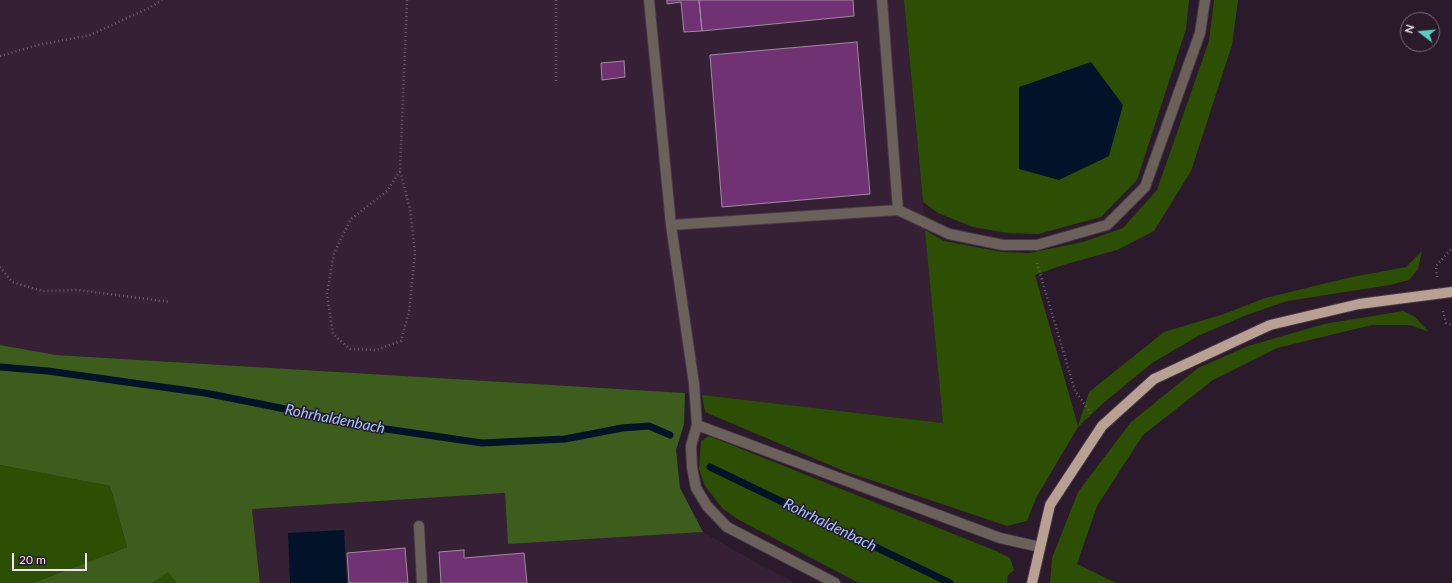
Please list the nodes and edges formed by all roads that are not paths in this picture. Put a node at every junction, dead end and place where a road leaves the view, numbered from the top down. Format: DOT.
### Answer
graph roads {
  1 [pos="649,0"];
  2 [pos="882,0"];
  3 [pos="1205,0"];
  4 [pos="898,210"];
  5 [pos="671,225"];
  6 [pos="1452,292"];
  7 [pos="697,425"];
  8 [pos="419,526"];
  9 [pos="1040,547"];
  10 [pos="422,583"];
  11 [pos="835,583"];
  12 [pos="1032,583"];
  1 -- 5 [label="lane"];
  2 -- 4 [label="lane"];
  3 -- 4 [label="lane"];
  4 -- 5 [label="lane"];
  5 -- 7 [label="lane"];
  6 -- 9 [label="main road"];
  7 -- 9 [label="lane"];
  7 -- 11 [label="lane"];
  8 -- 10 [label="lane"];
  9 -- 12 [label="main road"];
}
